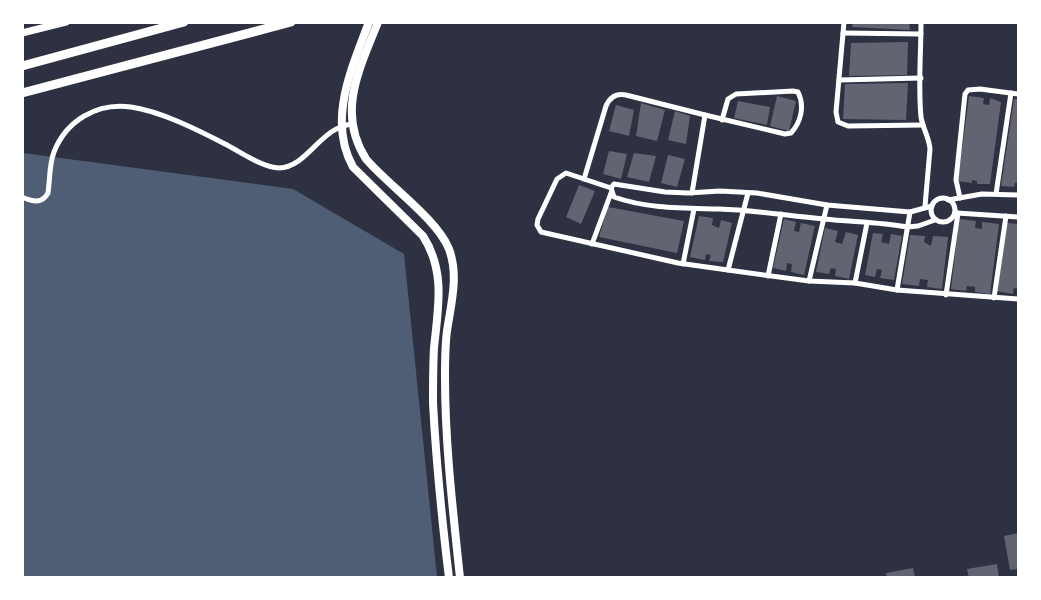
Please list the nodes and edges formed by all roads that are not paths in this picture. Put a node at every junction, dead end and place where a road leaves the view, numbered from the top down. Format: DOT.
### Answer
graph roads {
  1 [pos="66,22"];
  2 [pos="184,22"];
  3 [pos="291,22"];
  4 [pos="369,22"];
  5 [pos="378,22"];
  6 [pos="844,22"];
  7 [pos="921,22"];
  8 [pos="22,33"];
  9 [pos="843,33"];
  10 [pos="921,34"];
  11 [pos="22,66"];
  12 [pos="921,78"];
  13 [pos="839,80"];
  14 [pos="22,93"];
  15 [pos="1011,93"];
  16 [pos="1018,94"];
  17 [pos="705,115"];
  18 [pos="723,120"];
  19 [pos="352,124"];
  20 [pos="342,125"];
  21 [pos="923,125"];
  22 [pos="584,179"];
  23 [pos="611,190"];
  24 [pos="692,193"];
  25 [pos="748,193"];
  26 [pos="996,194"];
  27 [pos="1018,195"];
  28 [pos="22,197"];
  29 [pos="960,198"];
  30 [pos="948,200"];
  31 [pos="826,205"];
  32 [pos="928,206"];
  33 [pos="694,209"];
  34 [pos="744,211"];
  35 [pos="909,212"];
  36 [pos="956,213"];
  37 [pos="781,214"];
  38 [pos="1006,216"];
  39 [pos="1018,217"];
  40 [pos="822,219"];
  41 [pos="935,220"];
  42 [pos="867,223"];
  43 [pos="907,227"];
  44 [pos="592,243"];
  45 [pos="683,264"];
  46 [pos="728,270"];
  47 [pos="768,276"];
  48 [pos="808,281"];
  49 [pos="855,283"];
  50 [pos="897,290"];
  51 [pos="946,295"];
  52 [pos="994,298"];
  53 [pos="1018,299"];
  54 [pos="449,578"];
  55 [pos="460,578"];
  1 -- 8 [label="street"];
  2 -- 11 [label="highway"];
  3 -- 14 [label="highway"];
  4 -- 20 [label="main road"];
  5 -- 19 [label="main road"];
  6 -- 9 [label="street"];
  7 -- 10 [label="street"];
  9 -- 10 [label="street"];
  9 -- 13 [label="street"];
  10 -- 12 [label="street"];
  12 -- 13 [label="street"];
  12 -- 21 [label="street"];
  13 -- 21 [label="street"];
  15 -- 16 [label="street"];
  15 -- 26 [label="street"];
  15 -- 29 [label="street"];
  17 -- 18 [label="street"];
  17 -- 22 [label="street"];
  17 -- 24 [label="street"];
  18 -- 18 [label="street"];
  19 -- 20 [label="street"];
  19 -- 55 [label="main road"];
  20 -- 28 [label="street"];
  20 -- 54 [label="main road"];
  21 -- 32 [label="street"];
  22 -- 23 [label="street"];
  22 -- 44 [label="street"];
  23 -- 24 [label="street"];
  23 -- 33 [label="street"];
  23 -- 44 [label="street"];
  24 -- 25 [label="street"];
  25 -- 31 [label="street"];
  25 -- 34 [label="street"];
  26 -- 27 [label="street"];
  26 -- 29 [label="street"];
  29 -- 30 [label="street"];
  30 -- 32 [label="street"];
  30 -- 36 [label="street"];
  31 -- 35 [label="street"];
  31 -- 40 [label="street"];
  32 -- 35 [label="street"];
  32 -- 41 [label="street"];
  33 -- 34 [label="street"];
  33 -- 45 [label="street"];
  34 -- 37 [label="street"];
  34 -- 46 [label="street"];
  35 -- 43 [label="street"];
  36 -- 38 [label="street"];
  36 -- 41 [label="street"];
  36 -- 51 [label="street"];
  37 -- 40 [label="street"];
  37 -- 47 [label="street"];
  38 -- 39 [label="street"];
  38 -- 52 [label="street"];
  40 -- 42 [label="street"];
  40 -- 48 [label="street"];
  41 -- 43 [label="street"];
  42 -- 43 [label="street"];
  42 -- 49 [label="street"];
  43 -- 50 [label="street"];
  44 -- 45 [label="street"];
  45 -- 46 [label="street"];
  46 -- 47 [label="street"];
  47 -- 48 [label="street"];
  48 -- 49 [label="street"];
  49 -- 50 [label="street"];
  50 -- 51 [label="street"];
  51 -- 52 [label="street"];
  52 -- 53 [label="street"];
}
